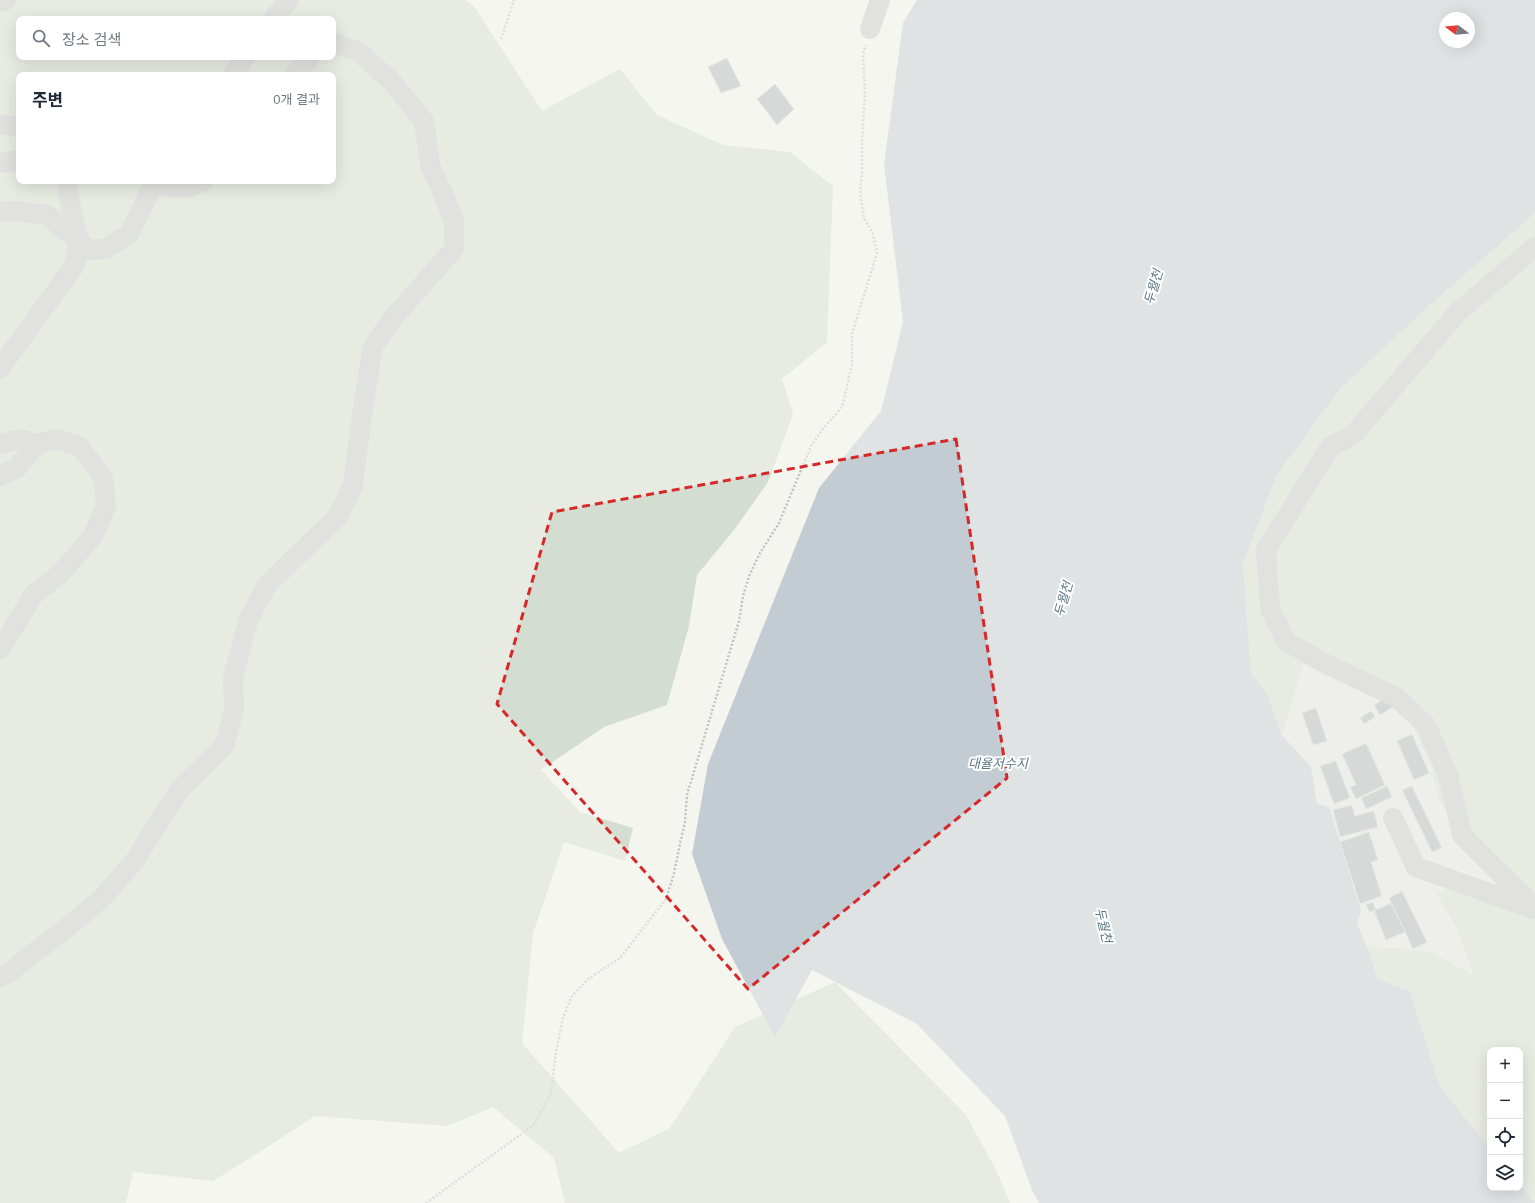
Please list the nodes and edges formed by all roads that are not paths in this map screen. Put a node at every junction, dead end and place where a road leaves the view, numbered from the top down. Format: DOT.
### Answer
graph roads {
  1 [pos="6,0"];
  2 [pos="289,0"];
  3 [pos="880,0"];
  4 [pos="0,2"];
  5 [pos="276,16"];
  6 [pos="870,29"];
  7 [pos="336,45"];
  8 [pos="243,60"];
  9 [pos="307,60"];
  10 [pos="235,72"];
  11 [pos="297,72"];
  12 [pos="0,125"];
  13 [pos="16,126"];
  14 [pos="16,160"];
  15 [pos="0,163"];
  16 [pos="68,184"];
  17 [pos="153,184"];
  18 [pos="197,184"];
  19 [pos="0,212"];
  20 [pos="78,239"];
  21 [pos="1535,247"];
  22 [pos="0,368"];
  23 [pos="0,444"];
  24 [pos="37,444"];
  25 [pos="0,476"];
  26 [pos="0,650"];
  27 [pos="1393,818"];
  28 [pos="1535,909"];
  29 [pos="0,977"];
  1 -- 4 [label="street"];
  2 -- 5 [label="street"];
  3 -- 6 [label="street"];
  7 -- 29 [label="street"];
  8 -- 10 [label="street"];
  9 -- 11 [label="street"];
  12 -- 13 [label="street"];
  14 -- 15 [label="street"];
  16 -- 20 [label="street"];
  17 -- 18 [label="street"];
  17 -- 20 [label="street"];
  19 -- 20 [label="street"];
  20 -- 22 [label="street"];
  21 -- 28 [label="street"];
  23 -- 24 [label="street"];
  24 -- 25 [label="street"];
  24 -- 26 [label="street"];
  27 -- 28 [label="street"];
}
